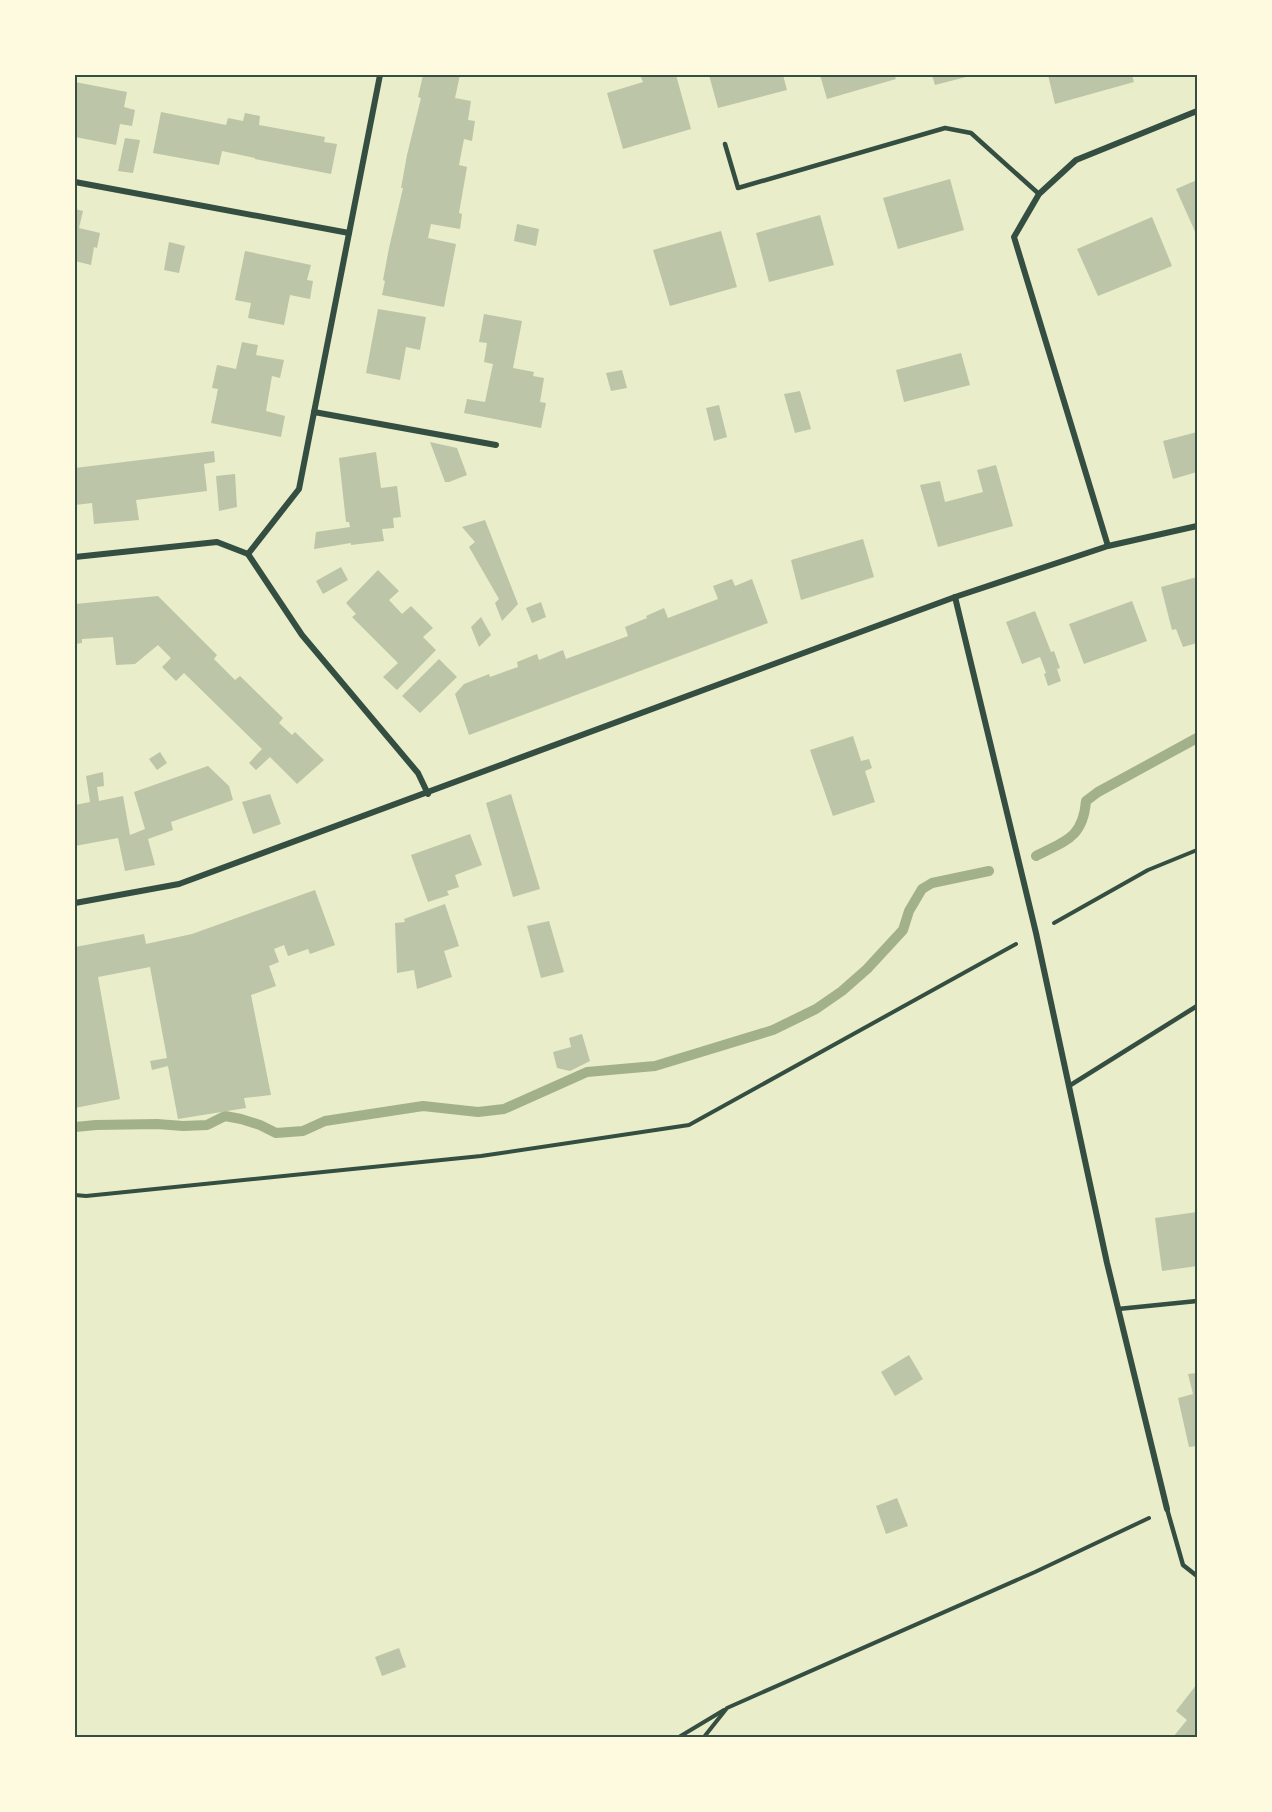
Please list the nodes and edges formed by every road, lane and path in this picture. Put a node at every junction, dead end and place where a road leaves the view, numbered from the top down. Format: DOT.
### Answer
graph roads {
  1 [pos="380,75"];
  2 [pos="1197,111"];
  3 [pos="725,144"];
  4 [pos="75,182"];
  5 [pos="1038,194"];
  6 [pos="349,233"];
  7 [pos="314,412"];
  8 [pos="496,445"];
  9 [pos="1197,526"];
  10 [pos="1108,546"];
  11 [pos="248,554"];
  12 [pos="75,557"];
  13 [pos="955,597"];
  14 [pos="428,794"];
  15 [pos="1197,850"];
  16 [pos="75,903"];
  17 [pos="1036,933"];
  18 [pos="1197,1006"];
  19 [pos="1069,1086"];
  20 [pos="75,1195"];
  21 [pos="1197,1301"];
  22 [pos="1118,1309"];
  23 [pos="1167,1509"];
  24 [pos="1197,1576"];
  25 [pos="727,1708"];
  26 [pos="679,1737"];
  27 [pos="704,1737"];
  1 -- 6 [label="street"];
  2 -- 5 [label="street"];
  3 -- 5 [label="lane"];
  4 -- 6 [label="street"];
  5 -- 10 [label="street"];
  6 -- 7 [label="street"];
  7 -- 8 [label="street"];
  7 -- 11 [label="street"];
  9 -- 10 [label="street"];
  10 -- 13 [label="street"];
  11 -- 12 [label="street"];
  11 -- 14 [label="street"];
  13 -- 14 [label="street"];
  13 -- 17 [label="street"];
  14 -- 16 [label="street"];
  15 -- 17 [label="path"];
  17 -- 19 [label="street"];
  17 -- 20 [label="path"];
  18 -- 19 [label="lane"];
  19 -- 22 [label="street"];
  21 -- 22 [label="lane"];
  22 -- 23 [label="street"];
  23 -- 24 [label="lane"];
  23 -- 25 [label="path"];
  25 -- 26 [label="path"];
  25 -- 27 [label="path"];
}
